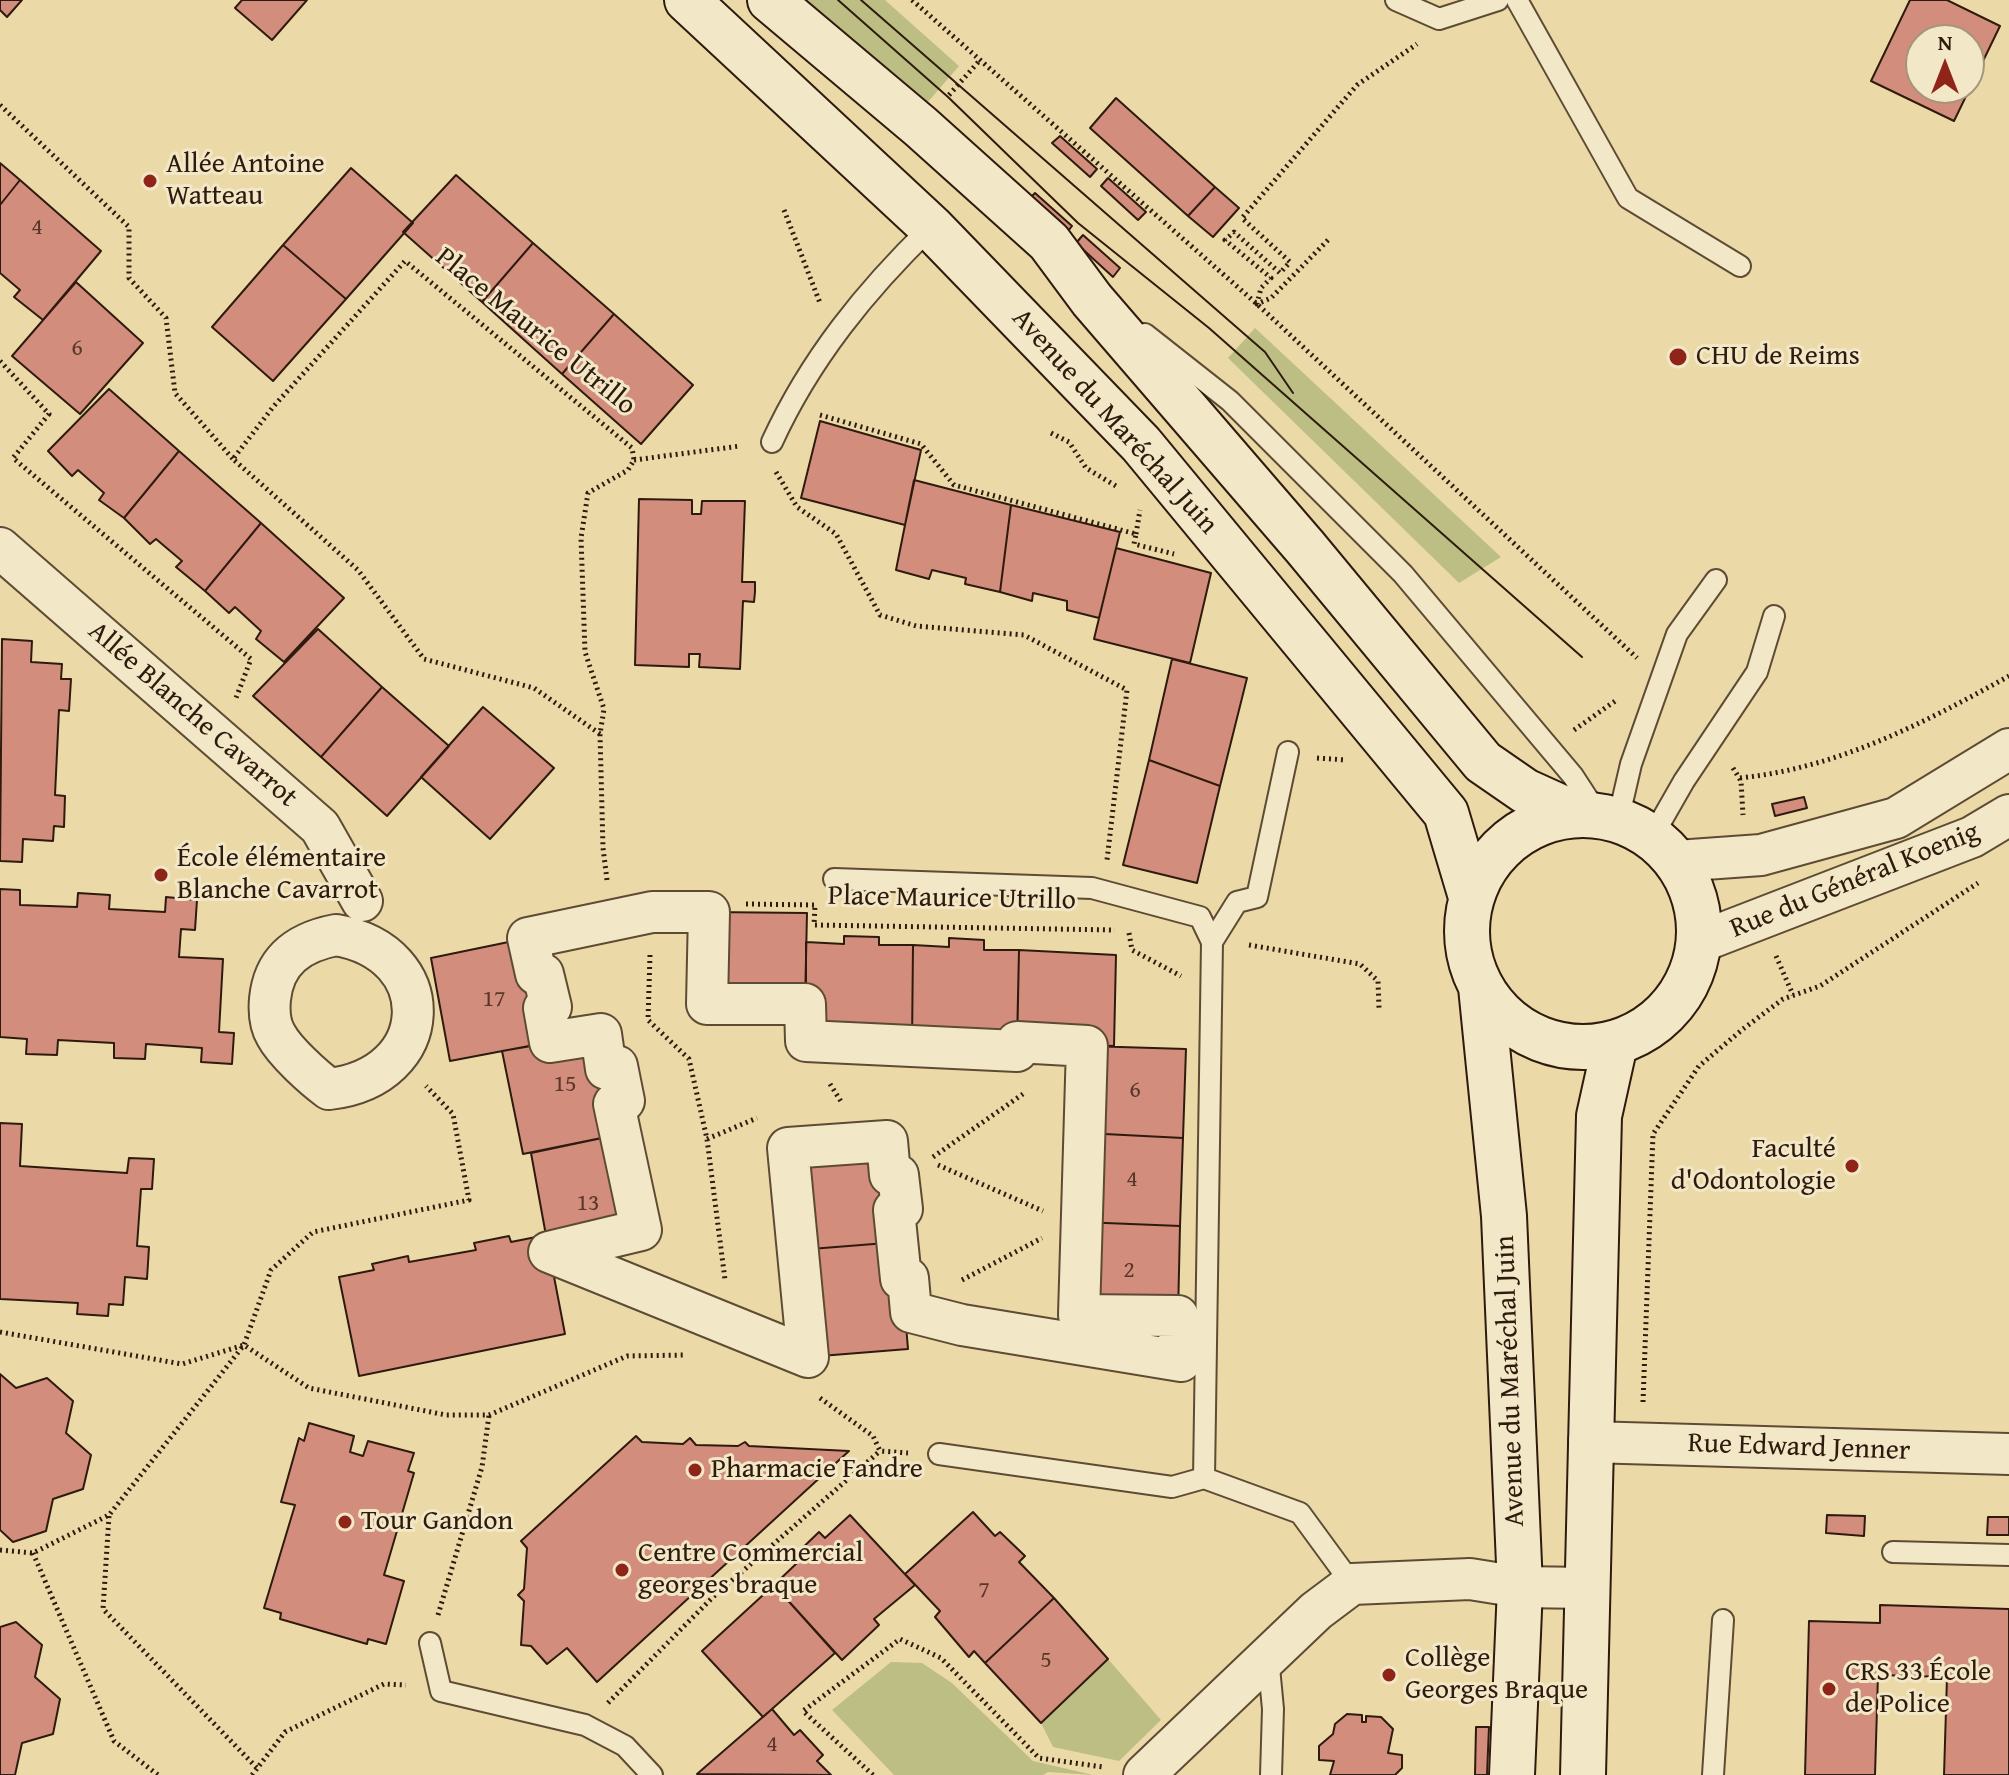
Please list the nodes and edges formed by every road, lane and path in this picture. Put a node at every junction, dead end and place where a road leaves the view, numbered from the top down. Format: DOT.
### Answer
graph roads {
  1 [pos="687,0"];
  2 [pos="770,0"];
  3 [pos="912,0"];
  4 [pos="1396,0"];
  5 [pos="1498,0"];
  6 [pos="1517,0"];
  7 [pos="1439,19"];
  8 [pos="0,105"];
  9 [pos="784,210"];
  10 [pos="931,227"];
  11 [pos="1328,240"];
  12 [pos="1740,266"];
  13 [pos="1261,288"];
  14 [pos="1271,298"];
  15 [pos="1092,300"];
  16 [pos="1257,304"];
  17 [pos="833,334"];
  18 [pos="0,361"];
  19 [pos="788,406"];
  20 [pos="1051,433"];
  21 [pos="772,442"];
  22 [pos="233,459"];
  23 [pos="634,460"];
  24 [pos="1119,488"];
  25 [pos="1141,501"];
  26 [pos="1136,534"];
  27 [pos="0,548"];
  28 [pos="1177,555"];
  29 [pos="1716,580"];
  30 [pos="1774,616"];
  31 [pos="1653,673"];
  32 [pos="2009,676"];
  33 [pos="600,734"];
  34 [pos="221,740"];
  35 [pos="1548,746"];
  36 [pos="2009,749"];
  37 [pos="1288,752"];
  38 [pos="1740,778"];
  39 [pos="2009,815"];
  40 [pos="1625,830"];
  41 [pos="1987,877"];
  42 [pos="834,879"];
  43 [pos="608,885"];
  44 [pos="1103,890"];
  45 [pos="1471,897"];
  46 [pos="362,901"];
  47 [pos="741,904"];
  48 [pos="652,912"];
  49 [pos="1212,942"];
  50 [pos="1700,942"];
  51 [pos="1481,987"];
  52 [pos="1212,994"];
  53 [pos="1379,1008"];
  54 [pos="1615,1044"];
  55 [pos="398,1056"];
  56 [pos="1699,1066"];
  57 [pos="1033,1087"];
  58 [pos="1056,1217"];
  59 [pos="1043,1237"];
  60 [pos="950,1280"];
  61 [pos="731,1325"];
  62 [pos="0,1332"];
  63 [pos="244,1345"];
  64 [pos="689,1355"];
  65 [pos="812,1391"];
  66 [pos="489,1415"];
  67 [pos="1589,1442"];
  68 [pos="880,1451"];
  69 [pos="939,1454"];
  70 [pos="2009,1454"];
  71 [pos="1204,1478"];
  72 [pos="109,1515"];
  73 [pos="0,1550"];
  74 [pos="1893,1552"];
  75 [pos="33,1553"];
  76 [pos="2009,1555"];
  77 [pos="1352,1584"];
  78 [pos="1520,1587"];
  79 [pos="1587,1588"];
  80 [pos="1723,1620"];
  81 [pos="430,1643"];
  82 [pos="1268,1657"];
  83 [pos="441,1691"];
  84 [pos="585,1725"];
  85 [pos="257,1768"];
  86 [pos="1148,1771"];
  87 [pos="158,1775"];
  88 [pos="252,1775"];
  89 [pos="652,1775"];
  90 [pos="873,1775"];
  91 [pos="1271,1775"];
  92 [pos="1512,1775"];
  93 [pos="1583,1775"];
  94 [pos="1713,1775"];
  1 -- 10 [label="main road, Avenue du Maréchal Juin"];
  2 -- 15 [label="main road"];
  3 -- 16 [label="path"];
  4 -- 7 [label="lane"];
  5 -- 7 [label="lane"];
  6 -- 12 [label="lane"];
  7 -- 13 [label="path"];
  8 -- 22 [label="path"];
  9 -- 17 [label="path"];
  10 -- 17 [label="lane"];
  10 -- 45 [label="main road, Avenue du Maréchal Juin"];
  11 -- 14 [label="path"];
  13 -- 14 [label="path"];
  13 -- 16 [label="path"];
  14 -- 16 [label="path"];
  15 -- 35 [label="lane"];
  15 -- 40 [label="main road"];
  16 -- 31 [label="path"];
  17 -- 19 [label="lane"];
  18 -- 34 [label="path"];
  19 -- 21 [label="lane"];
  19 -- 26 [label="path"];
  20 -- 24 [label="path"];
  21 -- 23 [label="path, Place Maurice Utrillo"];
  21 -- 44 [label="path, Place Maurice Utrillo"];
  22 -- 23 [label="path, Place Maurice Utrillo"];
  22 -- 33 [label="path"];
  23 -- 33 [label="path, Place Maurice Utrillo"];
  25 -- 26 [label="path"];
  26 -- 28 [label="path"];
  27 -- 34 [label="street, Allée Blanche Cavarrot"];
  29 -- 31 [label="lane"];
  30 -- 40 [label="lane"];
  31 -- 35 [label="path"];
  31 -- 40 [label="lane"];
  32 -- 38 [label="path"];
  33 -- 43 [label="path, Place Maurice Utrillo"];
  34 -- 46 [label="street, Allée Blanche Cavarrot"];
  35 -- 40 [label="lane"];
  36 -- 40 [label="street, Rue du Général Koenig"];
  37 -- 49 [label="lane"];
  39 -- 50 [label="street, Rue du Général Koenig"];
  40 -- 45 [label="main road"];
  40 -- 50 [label="main road"];
  41 -- 56 [label="path"];
  42 -- 44 [label="lane, Place Maurice Utrillo"];
  44 -- 49 [label="lane, Place Maurice Utrillo"];
  45 -- 51 [label="main road"];
  47 -- 52 [label="path, Place Maurice Utrillo"];
  48 -- 61 [label="path"];
  48 -- 61 [label="street"];
  48 -- 61 [label="street"];
  49 -- 52 [label="lane"];
  49 -- 53 [label="path"];
  50 -- 54 [label="main road"];
  51 -- 54 [label="main road"];
  51 -- 78 [label="main road, Avenue du Maréchal Juin"];
  52 -- 71 [label="lane"];
  54 -- 67 [label="main road"];
  55 -- 63 [label="path"];
  57 -- 58 [label="path"];
  59 -- 60 [label="path"];
  62 -- 63 [label="path"];
  63 -- 66 [label="path"];
  63 -- 72 [label="path"];
  64 -- 66 [label="path"];
  65 -- 68 [label="path"];
  66 -- 81 [label="path"];
  67 -- 70 [label="street, Rue Edward Jenner"];
  67 -- 79 [label="main road"];
  68 -- 69 [label="path"];
  68 -- 84 [label="path"];
  69 -- 71 [label="lane"];
  71 -- 77 [label="lane"];
  72 -- 75 [label="path"];
  72 -- 85 [label="path"];
  73 -- 75 [label="path"];
  74 -- 76 [label="lane"];
  75 -- 87 [label="path"];
  77 -- 78 [label="street"];
  77 -- 82 [label="street"];
  78 -- 79 [label="street"];
  78 -- 92 [label="main road, Avenue du Maréchal Juin"];
  79 -- 93 [label="main road"];
  80 -- 94 [label="lane"];
  81 -- 83 [label="lane"];
  82 -- 86 [label="street"];
  82 -- 91 [label="lane"];
  83 -- 84 [label="lane"];
  83 -- 85 [label="path"];
  84 -- 89 [label="lane"];
  85 -- 88 [label="path"];
  86 -- 90 [label="path"];
}
